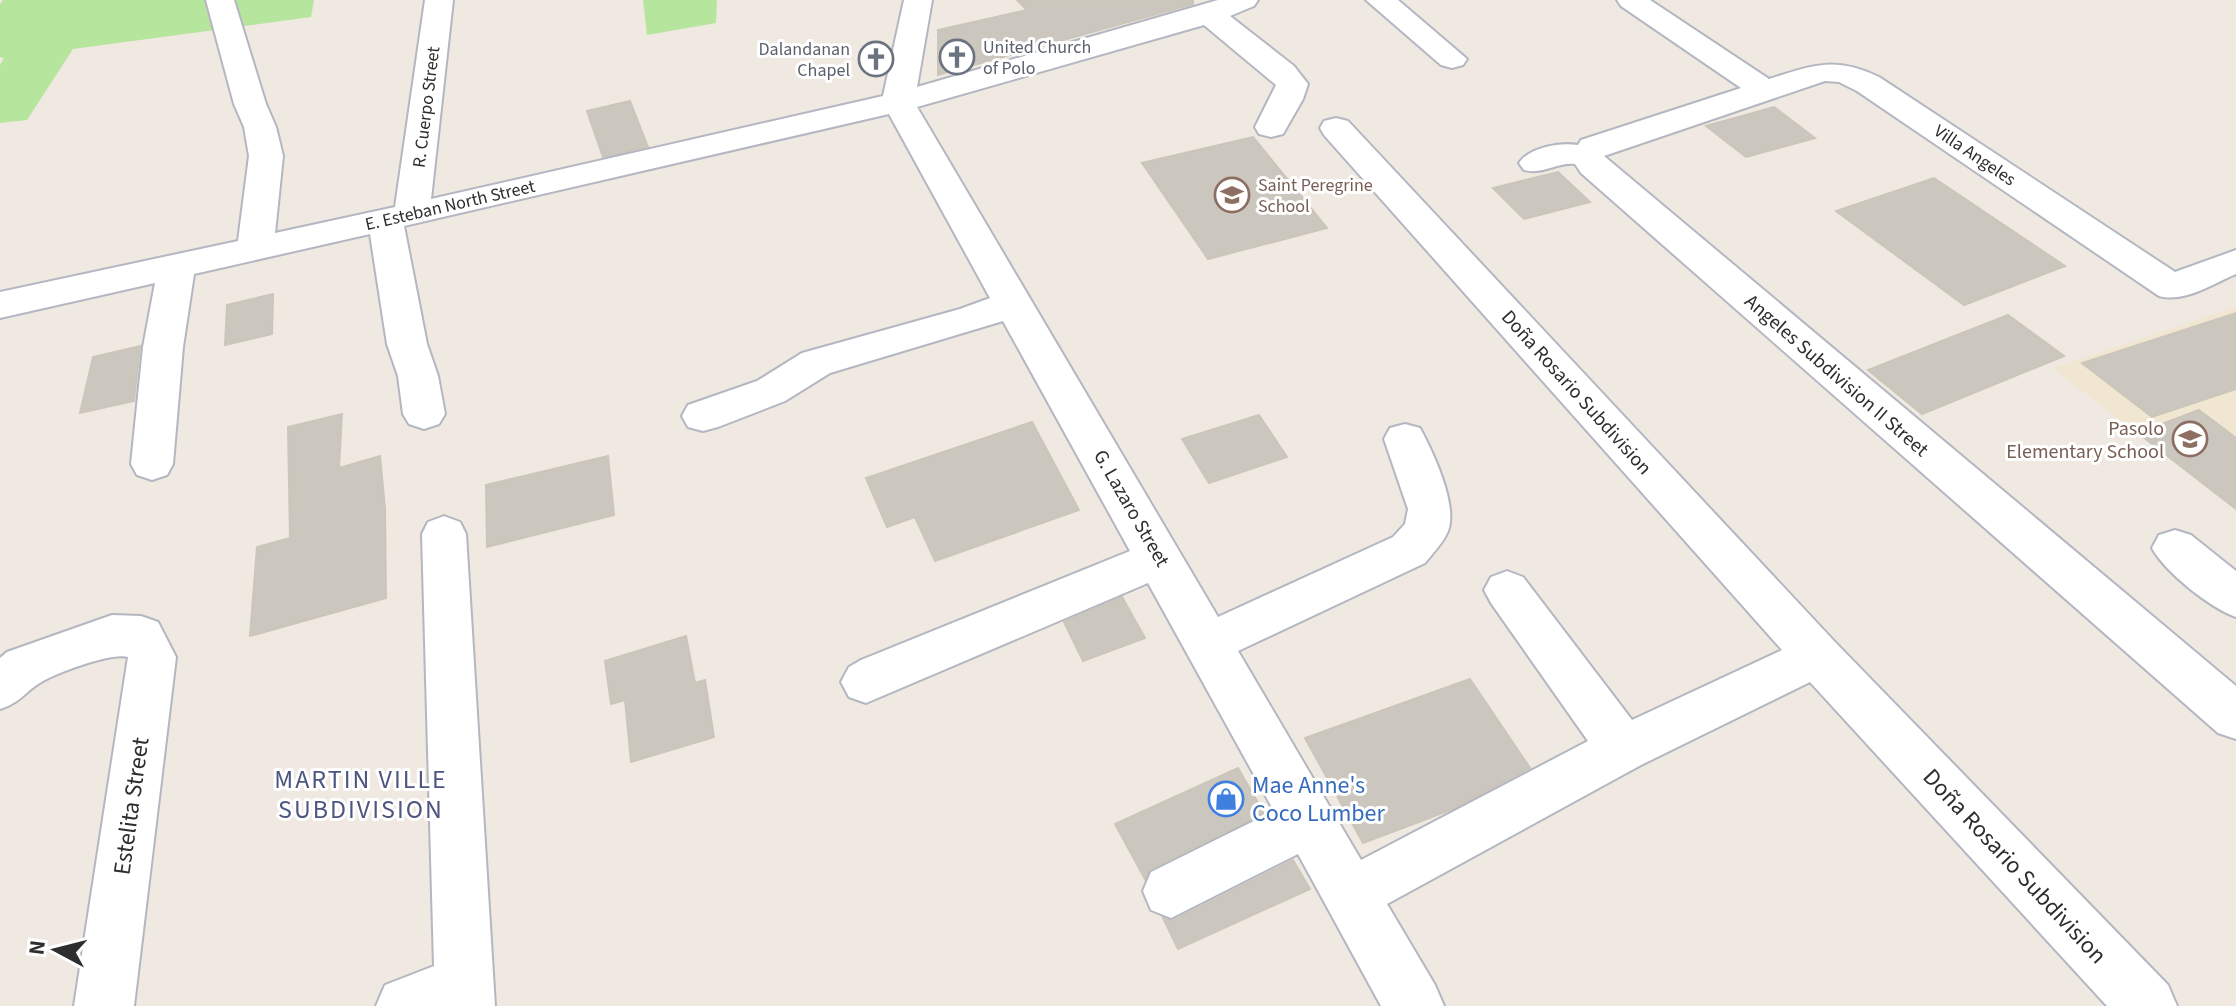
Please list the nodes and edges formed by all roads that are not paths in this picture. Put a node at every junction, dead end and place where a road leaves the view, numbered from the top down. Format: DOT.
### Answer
graph roads {
  1 [pos="220,0"];
  2 [pos="439,0"];
  3 [pos="918,0"];
  4 [pos="1244,0"];
  5 [pos="1380,0"];
  6 [pos="1631,0"];
  7 [pos="1209,14"];
  8 [pos="1452,59"];
  9 [pos="1764,90"];
  10 [pos="898,102"];
  11 [pos="1271,127"];
  12 [pos="1336,128"];
  13 [pos="1587,156"];
  14 [pos="1536,163"];
  15 [pos="398,217"];
  16 [pos="255,249"];
  17 [pos="2235,261"];
  18 [pos="177,266"];
  19 [pos="1015,302"];
  20 [pos="0,305"];
  21 [pos="424,414"];
  22 [pos="703,416"];
  23 [pos="1405,439"];
  24 [pos="152,464"];
  25 [pos="444,534"];
  26 [pos="2175,548"];
  27 [pos="1160,558"];
  28 [pos="1507,590"];
  29 [pos="2236,598"];
  30 [pos="1208,643"];
  31 [pos="1817,656"];
  32 [pos="12,677"];
  33 [pos="866,682"];
  34 [pos="2236,717"];
  35 [pos="1623,749"];
  36 [pos="1309,821"];
  37 [pos="1171,891"];
  38 [pos="1349,891"];
  39 [pos="464,995"];
  40 [pos="104,1006"];
  41 [pos="406,1006"];
  42 [pos="1414,1006"];
  43 [pos="2147,1006"];
  1 -- 16 [label="street"];
  2 -- 15 [label="street, R. Cuerpo Street"];
  3 -- 10 [label="street"];
  4 -- 7 [label="street, E. Esteban North Street"];
  5 -- 8 [label="street"];
  6 -- 9 [label="street"];
  7 -- 10 [label="street, E. Esteban North Street"];
  7 -- 11 [label="street"];
  9 -- 13 [label="street"];
  9 -- 17 [label="street, Villa Angeles"];
  10 -- 15 [label="street, E. Esteban North Street"];
  10 -- 19 [label="street, G. Lazaro Street"];
  12 -- 31 [label="street, Doña Rosario Subdivision"];
  13 -- 14 [label="street"];
  13 -- 34 [label="street, Angeles Subdivision II Street"];
  15 -- 16 [label="street, E. Esteban North Street"];
  15 -- 21 [label="street, R. Cuerpo Street"];
  16 -- 18 [label="street, E. Esteban North Street"];
  18 -- 20 [label="street, E. Esteban North Street"];
  18 -- 24 [label="street"];
  19 -- 22 [label="street"];
  19 -- 27 [label="street, G. Lazaro Street"];
  23 -- 30 [label="street"];
  25 -- 39 [label="street"];
  26 -- 29 [label="street"];
  27 -- 30 [label="street, G. Lazaro Street"];
  27 -- 33 [label="street"];
  28 -- 35 [label="street"];
  30 -- 36 [label="street, G. Lazaro Street"];
  31 -- 35 [label="street"];
  31 -- 43 [label="street, Doña Rosario Subdivision"];
  32 -- 40 [label="street, Estelita Street"];
  35 -- 38 [label="street"];
  36 -- 37 [label="street"];
  36 -- 38 [label="street, G. Lazaro Street"];
  38 -- 42 [label="street, G. Lazaro Street"];
  39 -- 41 [label="street"];
}
